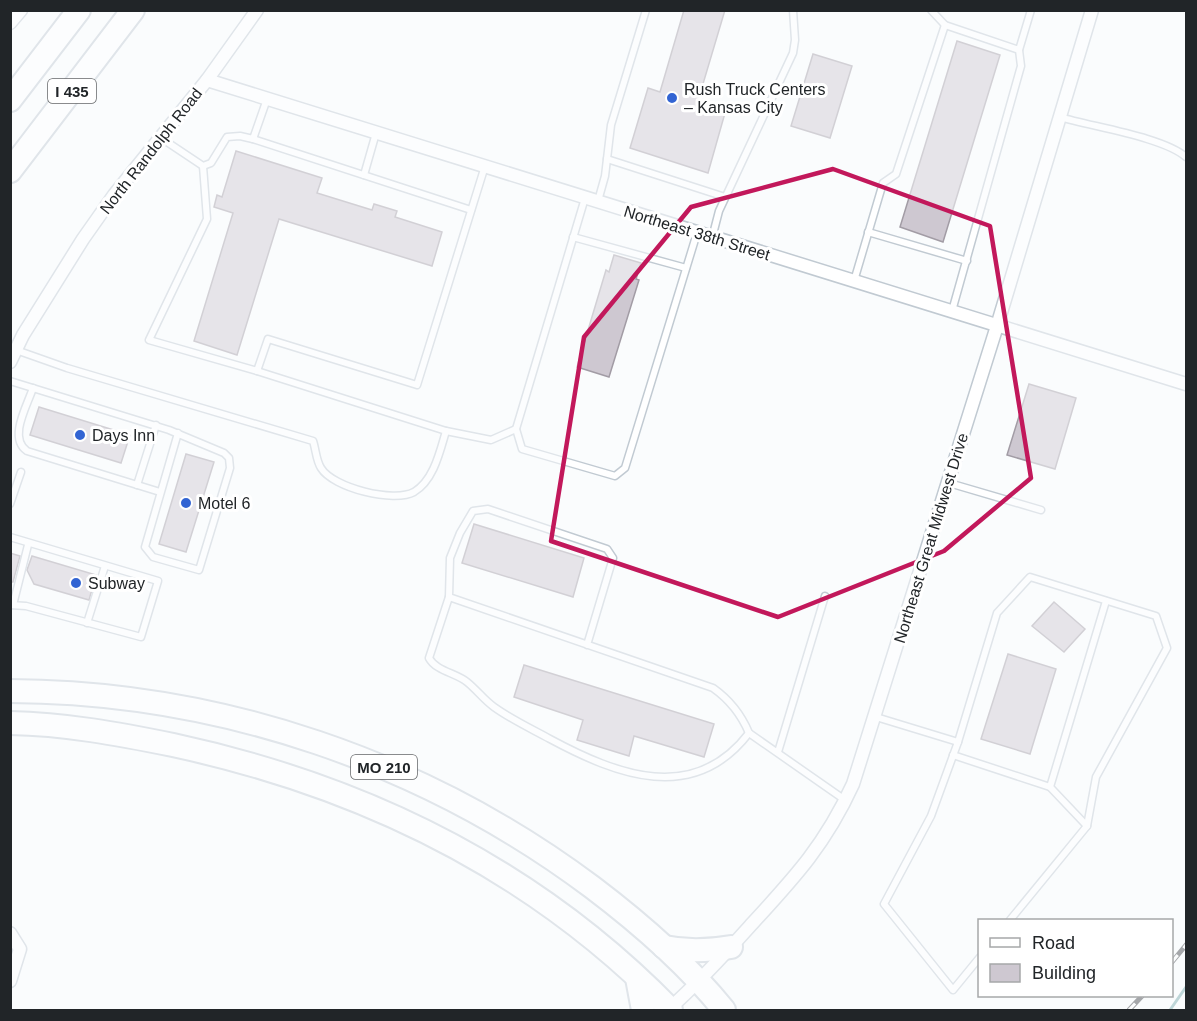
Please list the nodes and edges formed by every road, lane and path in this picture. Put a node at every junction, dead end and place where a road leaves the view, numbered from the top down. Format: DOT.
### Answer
graph roads {
  1 [pos="21,10"];
  2 [pos="79,10"];
  3 [pos="133,10"];
  4 [pos="257,10"];
  5 [pos="646,10"];
  6 [pos="793,10"];
  7 [pos="931,10"];
  8 [pos="1031,10"];
  9 [pos="1092,10"];
  10 [pos="10,23"];
  11 [pos="945,25"];
  12 [pos="1019,50"];
  13 [pos="207,80"];
  14 [pos="267,99"];
  15 [pos="10,100"];
  16 [pos="1060,117"];
  17 [pos="376,133"];
  18 [pos="161,138"];
  19 [pos="252,139"];
  20 [pos="1186,157"];
  21 [pos="607,159"];
  22 [pos="203,166"];
  23 [pos="484,166"];
  24 [pos="10,171"];
  25 [pos="364,175"];
  26 [pos="725,197"];
  27 [pos="585,198"];
  28 [pos="598,202"];
  29 [pos="471,210"];
  30 [pos="868,232"];
  31 [pos="697,233"];
  32 [pos="573,237"];
  33 [pos="712,237"];
  34 [pos="967,261"];
  35 [pos="686,268"];
  36 [pos="854,282"];
  37 [pos="952,311"];
  38 [pos="997,326"];
  39 [pos="16,350"];
  40 [pos="10,362"];
  41 [pos="257,371"];
  42 [pos="10,381"];
  43 [pos="1186,384"];
  44 [pos="33,388"];
  45 [pos="156,425"];
  46 [pos="516,429"];
  47 [pos="446,431"];
  48 [pos="178,433"];
  49 [pos="21,472"];
  50 [pos="949,483"];
  51 [pos="137,485"];
  52 [pos="160,492"];
  53 [pos="10,504"];
  54 [pos="1041,510"];
  55 [pos="10,537"];
  56 [pos="28,544"];
  57 [pos="105,566"];
  58 [pos="825,596"];
  59 [pos="449,597"];
  60 [pos="1107,601"];
  61 [pos="12,605"];
  62 [pos="87,623"];
  63 [pos="587,645"];
  64 [pos="10,691"];
  65 [pos="876,717"];
  66 [pos="10,723"];
  67 [pos="749,733"];
  68 [pos="957,742"];
  69 [pos="778,752"];
  70 [pos="953,755"];
  71 [pos="1050,787"];
  72 [pos="846,800"];
  73 [pos="1087,826"];
  74 [pos="1012,919"];
  75 [pos="10,933"];
  76 [pos="664,946"];
  77 [pos="731,946"];
  78 [pos="978,959"];
  79 [pos="637,978"];
  80 [pos="10,981"];
  81 [pos="700,981"];
  82 [pos="669,1010"];
  83 [pos="643,1011"];
  84 [pos="724,1011"];
  1 -- 10 [label="street"];
  2 -- 15 [label="highway, I 435"];
  3 -- 24 [label="highway, I 435"];
  4 -- 13 [label="street, North Randolph Road"];
  5 -- 21 [label="lane"];
  6 -- 26 [label="lane"];
  7 -- 11 [label="lane"];
  8 -- 12 [label="lane"];
  9 -- 16 [label="street, Northeast Great Midwest Drive"];
  11 -- 12 [label="lane"];
  11 -- 30 [label="lane"];
  12 -- 34 [label="lane"];
  13 -- 14 [label="street, Northeast 38th Street"];
  13 -- 18 [label="street, North Randolph Road"];
  14 -- 17 [label="street, Northeast 38th Street"];
  14 -- 19 [label="lane"];
  16 -- 20 [label="lane"];
  16 -- 38 [label="street, Northeast Great Midwest Drive"];
  17 -- 23 [label="street, Northeast 38th Street"];
  17 -- 25 [label="lane"];
  18 -- 22 [label="lane"];
  18 -- 39 [label="street, North Randolph Road"];
  19 -- 22 [label="lane"];
  19 -- 25 [label="lane"];
  21 -- 26 [label="lane"];
  21 -- 28 [label="lane"];
  22 -- 41 [label="lane"];
  23 -- 27 [label="street, Northeast 38th Street"];
  23 -- 29 [label="lane"];
  25 -- 29 [label="lane"];
  26 -- 33 [label="lane"];
  27 -- 28 [label="street, Northeast 38th Street"];
  27 -- 32 [label="lane"];
  28 -- 31 [label="street, Northeast 38th Street"];
  29 -- 41 [label="lane"];
  30 -- 34 [label="lane"];
  30 -- 36 [label="lane"];
  31 -- 33 [label="street, Northeast 38th Street"];
  31 -- 35 [label="lane"];
  32 -- 35 [label="lane"];
  32 -- 46 [label="lane"];
  33 -- 36 [label="street, Northeast 38th Street"];
  34 -- 37 [label="lane"];
  35 -- 46 [label="lane"];
  36 -- 37 [label="street, Northeast 38th Street"];
  37 -- 38 [label="street, Northeast 38th Street"];
  38 -- 43 [label="street, Northeast 38th Street"];
  38 -- 50 [label="street, Northeast Great Midwest Drive"];
  39 -- 40 [label="street, North Randolph Road"];
  39 -- 47 [label="lane"];
  41 -- 47 [label="lane"];
  42 -- 44 [label="lane"];
  44 -- 45 [label="lane"];
  44 -- 51 [label="lane"];
  45 -- 48 [label="lane"];
  45 -- 51 [label="lane"];
  46 -- 47 [label="lane"];
  48 -- 52 [label="lane"];
  48 -- 52 [label="lane"];
  49 -- 53 [label="lane"];
  50 -- 54 [label="lane"];
  50 -- 65 [label="street, Northeast Great Midwest Drive"];
  51 -- 52 [label="lane"];
  55 -- 56 [label="lane"];
  56 -- 57 [label="lane"];
  56 -- 61 [label="lane"];
  57 -- 62 [label="lane"];
  57 -- 62 [label="lane"];
  58 -- 69 [label="lane"];
  59 -- 63 [label="lane"];
  59 -- 63 [label="lane"];
  59 -- 67 [label="lane"];
  60 -- 68 [label="lane"];
  60 -- 71 [label="lane"];
  60 -- 73 [label="lane"];
  61 -- 62 [label="lane"];
  63 -- 67 [label="lane"];
  64 -- 76 [label="highway, MO 210"];
  65 -- 68 [label="lane"];
  65 -- 72 [label="street, Northeast Great Midwest Drive"];
  66 -- 79 [label="highway, MO 210"];
  67 -- 69 [label="lane"];
  68 -- 70 [label="lane"];
  69 -- 72 [label="lane"];
  70 -- 71 [label="lane"];
  70 -- 78 [label="lane"];
  71 -- 73 [label="lane"];
  72 -- 77 [label="street, Northeast Great Midwest Drive"];
  73 -- 74 [label="lane"];
  75 -- 80 [label="street"];
  76 -- 77 [label="highway"];
  76 -- 81 [label="highway, MO 210"];
  77 -- 81 [label="street, Northeast Great Midwest Drive"];
  79 -- 82 [label="highway, MO 210"];
  79 -- 83 [label="highway"];
  81 -- 82 [label="street, Northeast Great Midwest Drive"];
  81 -- 84 [label="highway, MO 210"];
}
